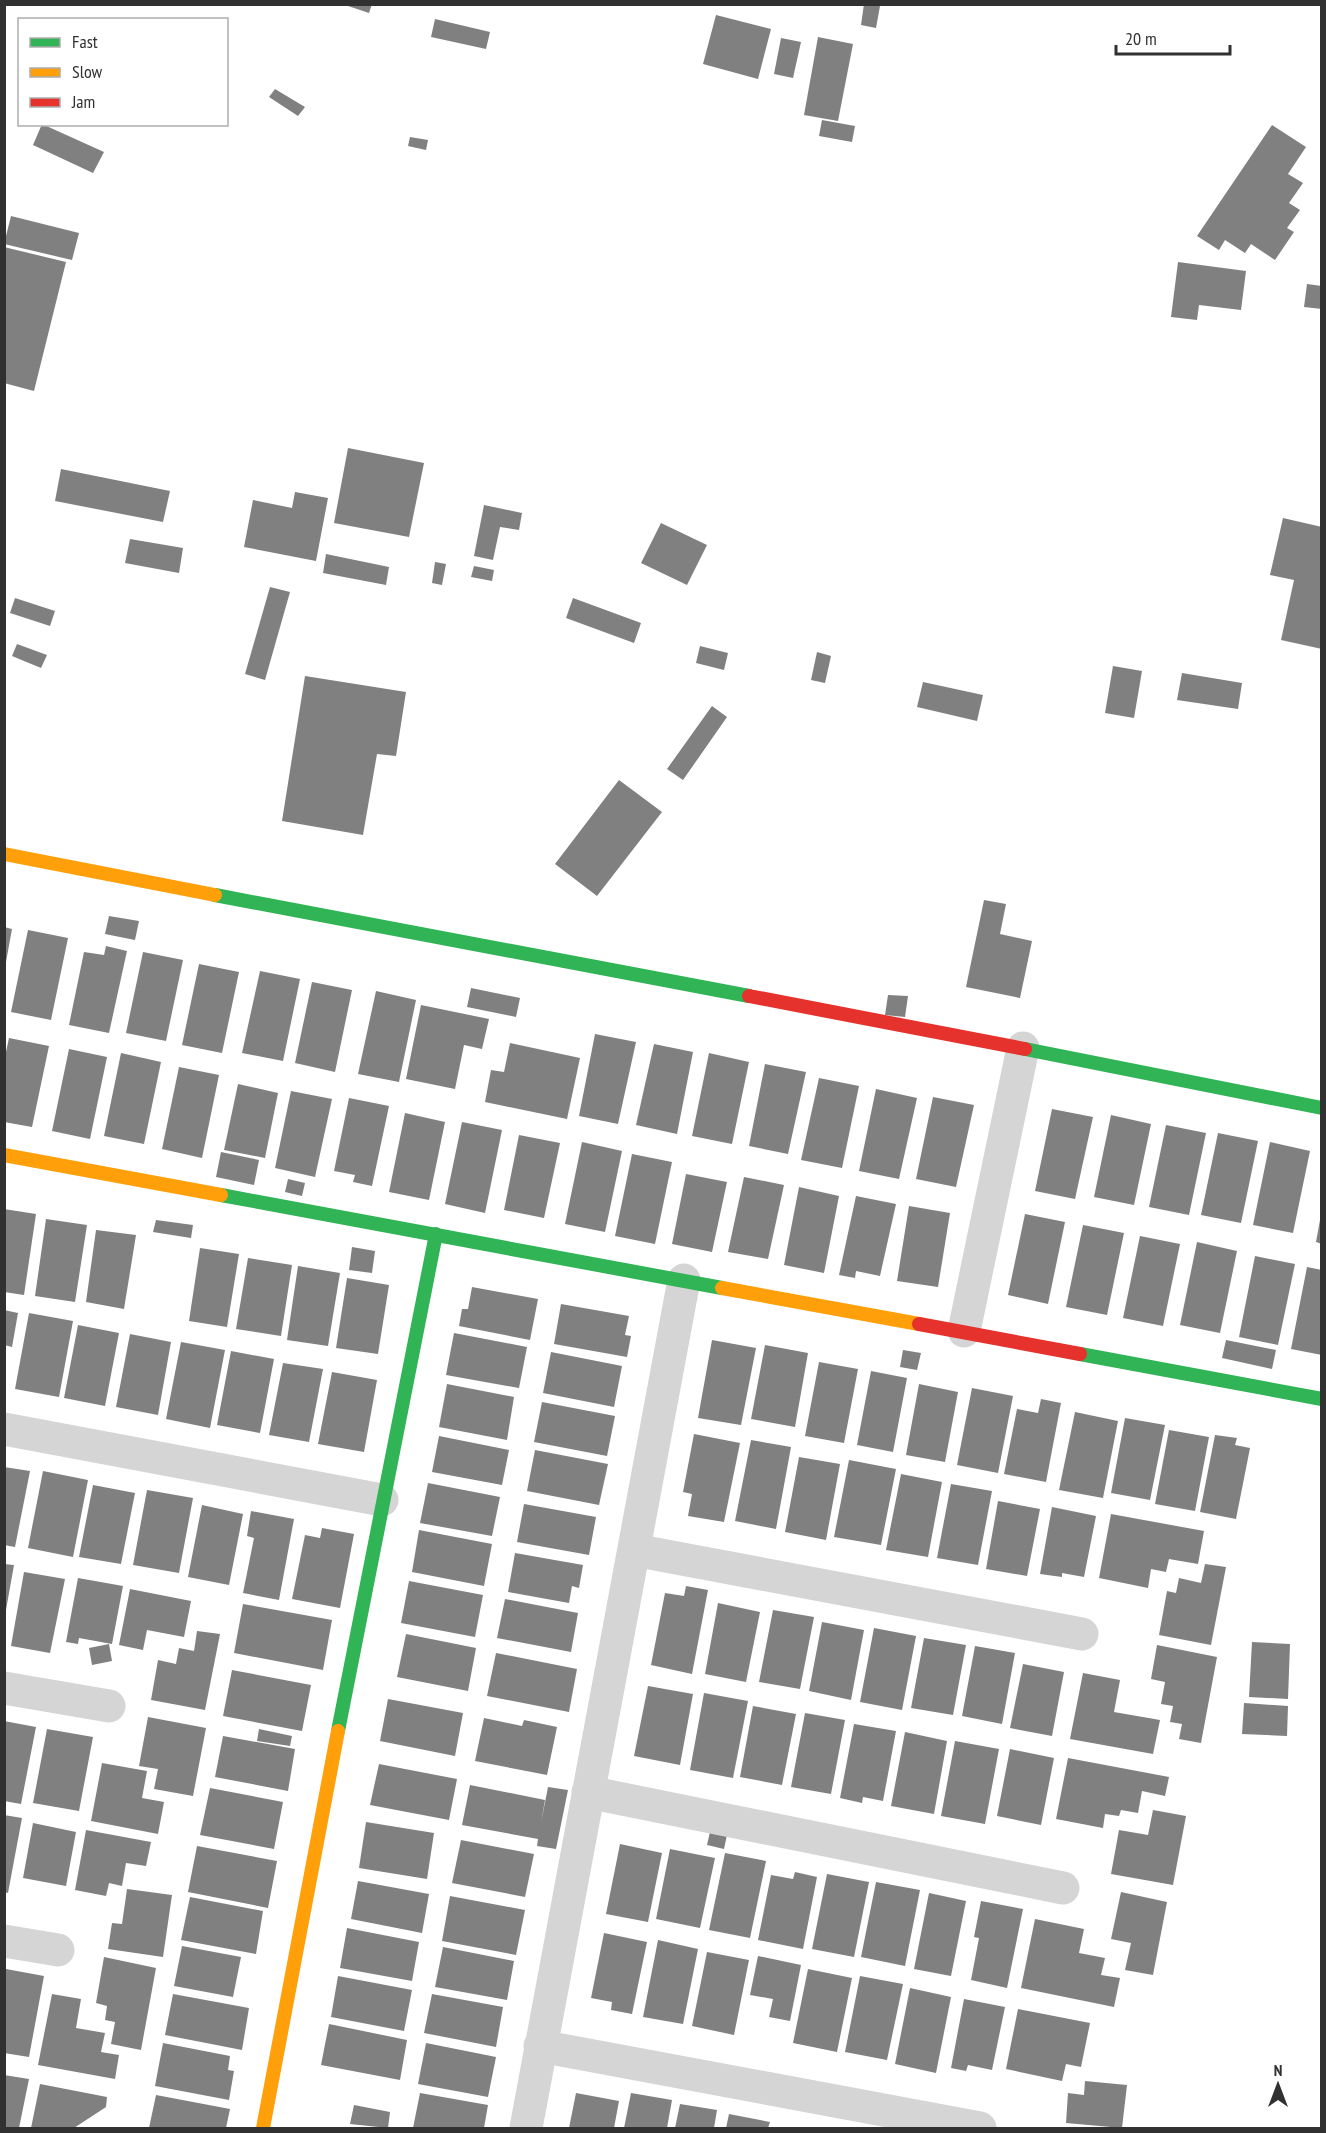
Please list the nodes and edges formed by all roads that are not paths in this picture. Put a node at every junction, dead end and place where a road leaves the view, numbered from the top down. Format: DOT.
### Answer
graph roads {
  1 [pos="4,854"];
  2 [pos="1023,1048"];
  3 [pos="1322,1108"];
  4 [pos="4,1155"];
  5 [pos="436,1234"];
  6 [pos="684,1280"];
  7 [pos="964,1331"];
  8 [pos="1322,1399"];
  9 [pos="4,1429"];
  10 [pos="382,1500"];
  11 [pos="634,1550"];
  12 [pos="1082,1634"];
  13 [pos="4,1688"];
  14 [pos="109,1706"];
  15 [pos="588,1792"];
  16 [pos="1063,1888"];
  17 [pos="4,1941"];
  18 [pos="58,1950"];
  19 [pos="540,2046"];
  20 [pos="263,2128"];
  21 [pos="526,2128"];
  22 [pos="980,2128"];
  1 -- 2 [label="street"];
  2 -- 3 [label="street"];
  2 -- 7 [label="street"];
  4 -- 5 [label="street"];
  5 -- 6 [label="street"];
  5 -- 10 [label="street"];
  6 -- 7 [label="street"];
  6 -- 11 [label="street"];
  7 -- 8 [label="street"];
  9 -- 10 [label="street"];
  10 -- 20 [label="street"];
  11 -- 12 [label="street"];
  11 -- 15 [label="street"];
  13 -- 14 [label="street"];
  15 -- 16 [label="street"];
  15 -- 19 [label="street"];
  17 -- 18 [label="street"];
  19 -- 21 [label="street"];
  19 -- 22 [label="street"];
}
